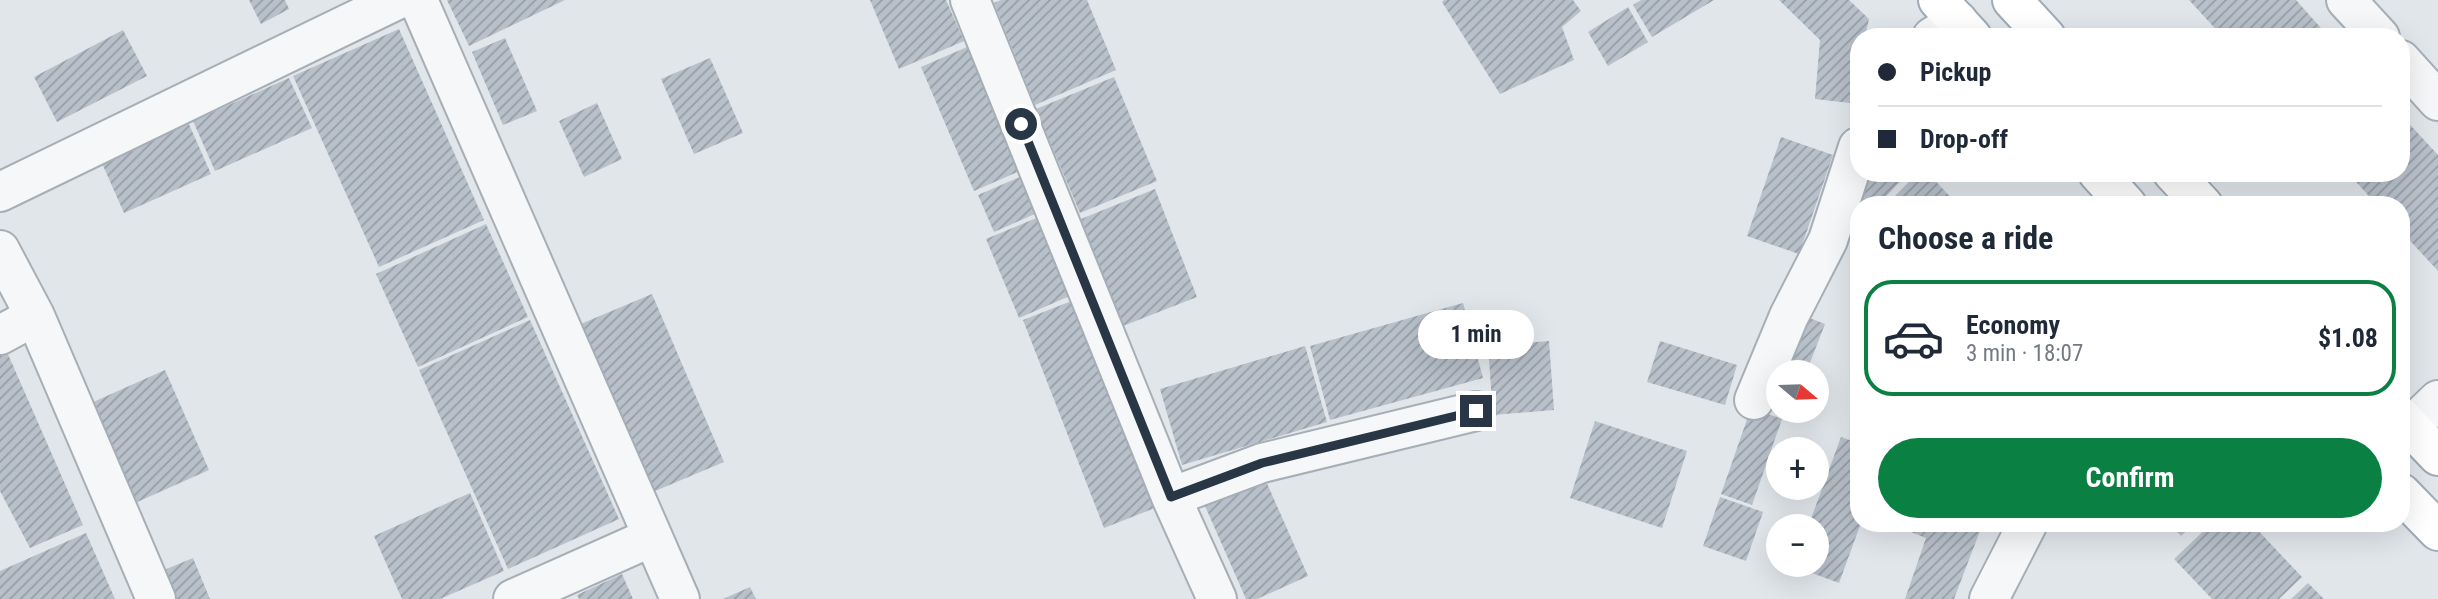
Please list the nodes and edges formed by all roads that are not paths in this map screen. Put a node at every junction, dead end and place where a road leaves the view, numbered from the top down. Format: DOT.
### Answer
graph roads {
  1 [pos="397,0"];
  2 [pos="418,0"];
  3 [pos="971,0"];
  4 [pos="2011,0"];
  5 [pos="2346,0"];
  6 [pos="2037,28"];
  7 [pos="2372,28"];
  8 [pos="2410,70"];
  9 [pos="2438,101"];
  10 [pos="1850,172"];
  11 [pos="2106,182"];
  12 [pos="2181,182"];
  13 [pos="0,192"];
  14 [pos="2119,196"];
  15 [pos="2195,196"];
  16 [pos="0,250"];
  17 [pos="35,316"];
  18 [pos="0,335"];
  19 [pos="1754,400"];
  20 [pos="2438,400"];
  21 [pos="1476,411"];
  22 [pos="2410,419"];
  23 [pos="2410,427"];
  24 [pos="2438,456"];
  25 [pos="1171,497"];
  26 [pos="2410,502"];
  27 [pos="2438,531"];
  28 [pos="2023,532"];
  29 [pos="652,537"];
  30 [pos="156,599"];
  31 [pos="513,599"];
  32 [pos="680,599"];
  33 [pos="1217,599"];
  34 [pos="1989,599"];
  1 -- 13 [label="street"];
  2 -- 29 [label="street"];
  3 -- 25 [label="street"];
  4 -- 6 [label="main road"];
  5 -- 7 [label="street"];
  8 -- 9 [label="street"];
  10 -- 19 [label="street"];
  11 -- 14 [label="main road"];
  12 -- 15 [label="main road"];
  16 -- 17 [label="street"];
  17 -- 18 [label="street"];
  17 -- 30 [label="street"];
  20 -- 22 [label="street"];
  21 -- 25 [label="street"];
  23 -- 24 [label="main road"];
  25 -- 33 [label="street"];
  26 -- 27 [label="main road"];
  28 -- 34 [label="street"];
  29 -- 31 [label="street"];
  29 -- 32 [label="street"];
}
